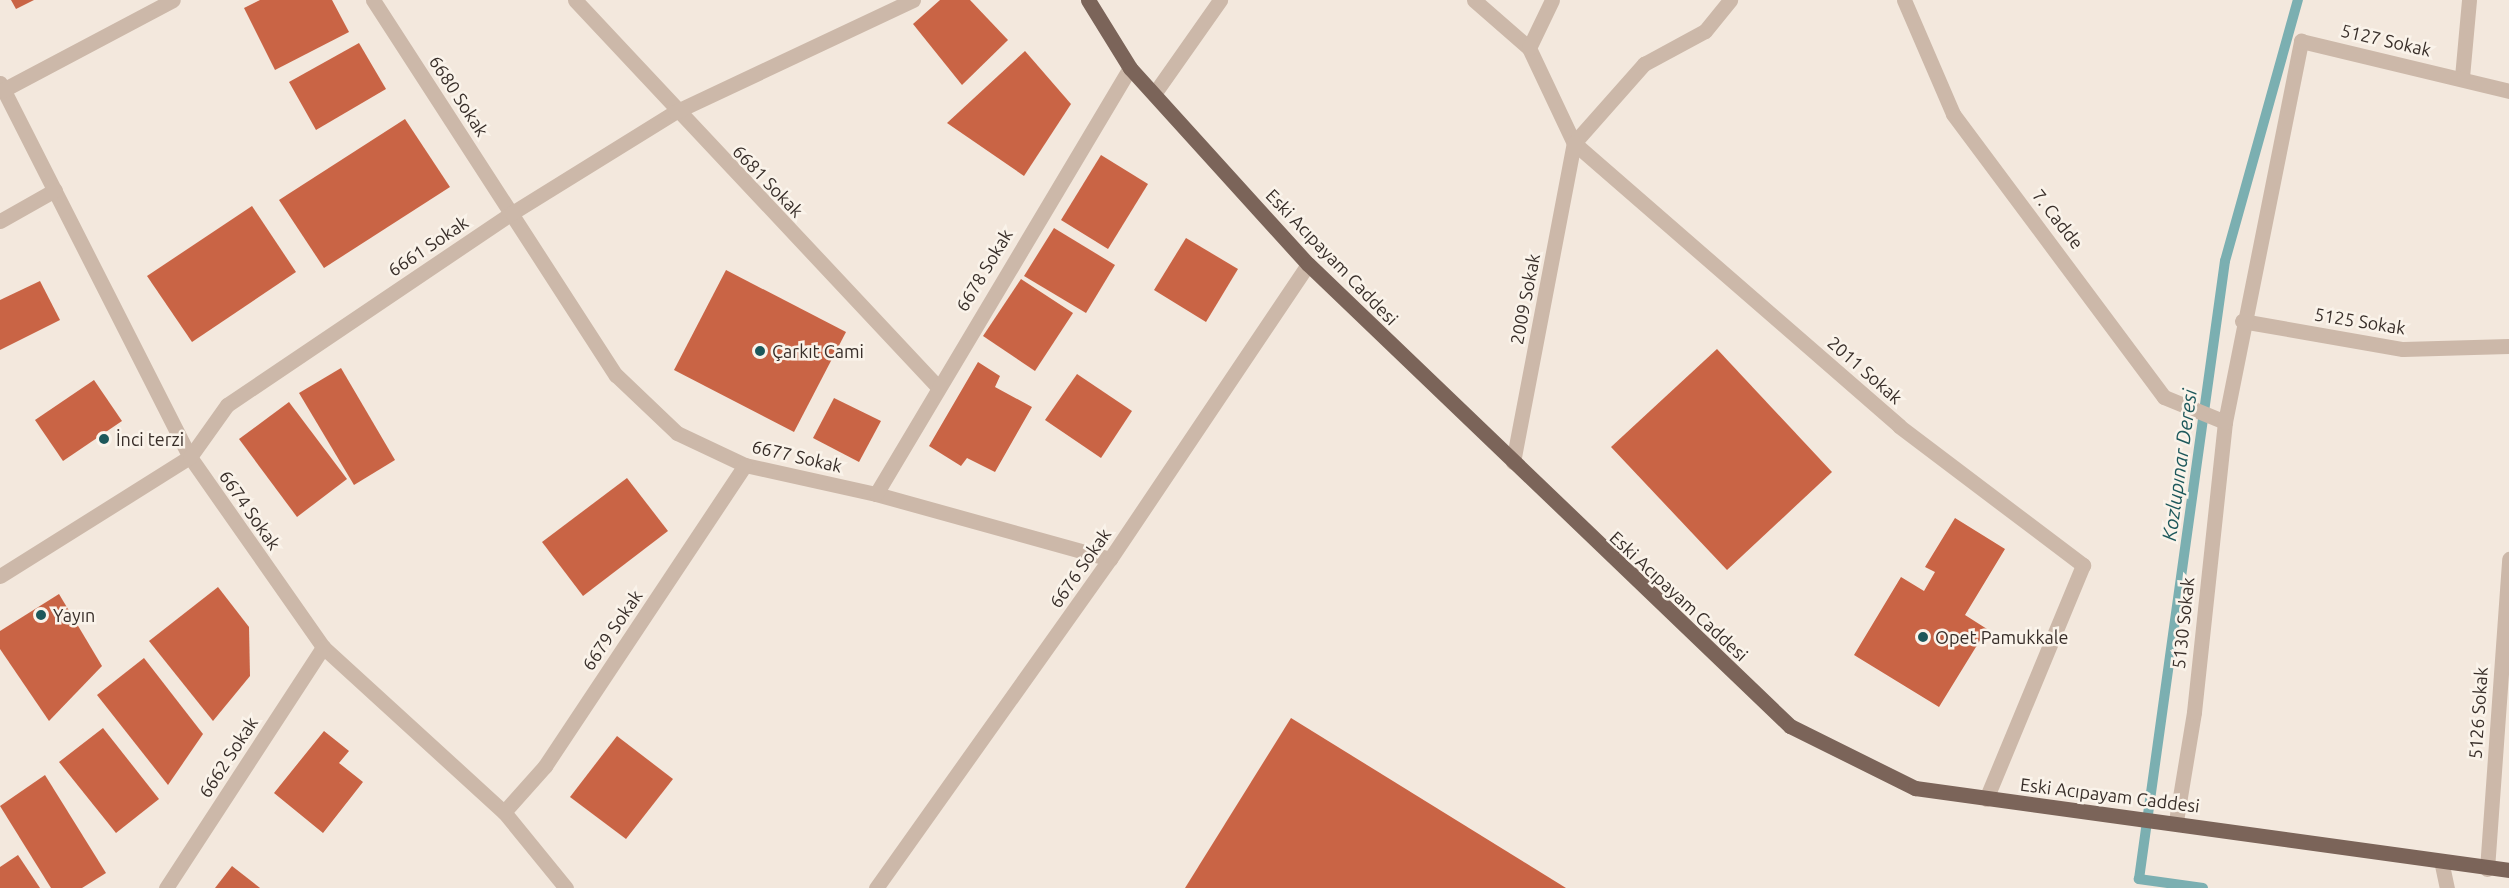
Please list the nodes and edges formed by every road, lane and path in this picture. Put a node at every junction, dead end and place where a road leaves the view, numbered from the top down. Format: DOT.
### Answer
graph roads {
  1 [pos="173,0"];
  2 [pos="373,0"];
  3 [pos="574,0"];
  4 [pos="913,0"];
  5 [pos="1088,0"];
  6 [pos="1220,0"];
  7 [pos="1474,0"];
  8 [pos="1552,0"];
  9 [pos="1730,0"];
  10 [pos="1905,0"];
  11 [pos="2469,0"];
  12 [pos="2301,41"];
  13 [pos="1529,48"];
  14 [pos="1130,68"];
  15 [pos="2462,77"];
  16 [pos="2,86"];
  17 [pos="2509,92"];
  18 [pos="1154,94"];
  19 [pos="675,112"];
  20 [pos="1574,143"];
  21 [pos="55,190"];
  22 [pos="512,213"];
  23 [pos="0,221"];
  24 [pos="1308,264"];
  25 [pos="2242,321"];
  26 [pos="2509,346"];
  27 [pos="937,386"];
  28 [pos="2225,422"];
  29 [pos="190,457"];
  30 [pos="1513,462"];
  31 [pos="745,465"];
  32 [pos="876,494"];
  33 [pos="1110,559"];
  34 [pos="2509,559"];
  35 [pos="0,576"];
  36 [pos="323,648"];
  37 [pos="1986,799"];
  38 [pos="504,812"];
  39 [pos="2170,820"];
  40 [pos="2442,865"];
  41 [pos="2487,869"];
  42 [pos="2509,870"];
  43 [pos="166,888"];
  44 [pos="566,888"];
  45 [pos="876,888"];
  46 [pos="2447,888"];
  1 -- 16 [label="street"];
  2 -- 22 [label="street, 6680 Sokak"];
  3 -- 19 [label="street, 6681 Sokak"];
  4 -- 19 [label="street, 6661 Sokak"];
  5 -- 14 [label="main road, Eski Acıpayam Caddesi"];
  6 -- 18 [label="street"];
  7 -- 13 [label="street, 2011 Sokak"];
  8 -- 13 [label="street"];
  9 -- 20 [label="street"];
  10 -- 28 [label="street, 7. Cadde"];
  11 -- 15 [label="street"];
  12 -- 15 [label="street, 5127 Sokak"];
  12 -- 25 [label="street, 5130 Sokak"];
  13 -- 20 [label="street, 2011 Sokak"];
  14 -- 18 [label="main road, Eski Acıpayam Caddesi"];
  14 -- 27 [label="street, 6678 Sokak"];
  15 -- 17 [label="street"];
  16 -- 21 [label="street, 6674 Sokak"];
  18 -- 24 [label="main road, Eski Acıpayam Caddesi"];
  19 -- 22 [label="street, 6661 Sokak"];
  19 -- 27 [label="street, 6681 Sokak"];
  20 -- 30 [label="street, 2009 Sokak"];
  20 -- 37 [label="street, 2011 Sokak"];
  21 -- 23 [label="street"];
  21 -- 29 [label="street, 6674 Sokak"];
  22 -- 29 [label="street, 6661 Sokak"];
  22 -- 31 [label="street, 6677 Sokak"];
  24 -- 30 [label="main road, Eski Acıpayam Caddesi"];
  24 -- 33 [label="street, 6676 Sokak"];
  25 -- 26 [label="street, 5125 Sokak"];
  25 -- 28 [label="street, 5130 Sokak"];
  27 -- 32 [label="street, 6678 Sokak"];
  28 -- 39 [label="street, 5130 Sokak"];
  29 -- 35 [label="street, 6661 Sokak"];
  29 -- 36 [label="street, 6674 Sokak"];
  30 -- 37 [label="main road, Eski Acıpayam Caddesi"];
  31 -- 32 [label="street, 6677 Sokak"];
  31 -- 38 [label="street, 6679 Sokak"];
  32 -- 33 [label="street, 6677 Sokak"];
  33 -- 45 [label="street, 6676 Sokak"];
  34 -- 41 [label="street, 5126 Sokak"];
  36 -- 38 [label="street, 6674 Sokak"];
  36 -- 43 [label="street, 6662 Sokak"];
  37 -- 39 [label="main road, Eski Acıpayam Caddesi"];
  38 -- 44 [label="street, 6674 Sokak"];
  39 -- 40 [label="main road, Eski Acıpayam Caddesi"];
  40 -- 41 [label="main road, Eski Acıpayam Caddesi"];
  40 -- 46 [label="street"];
  41 -- 42 [label="main road, Eski Acıpayam Caddesi"];
}
